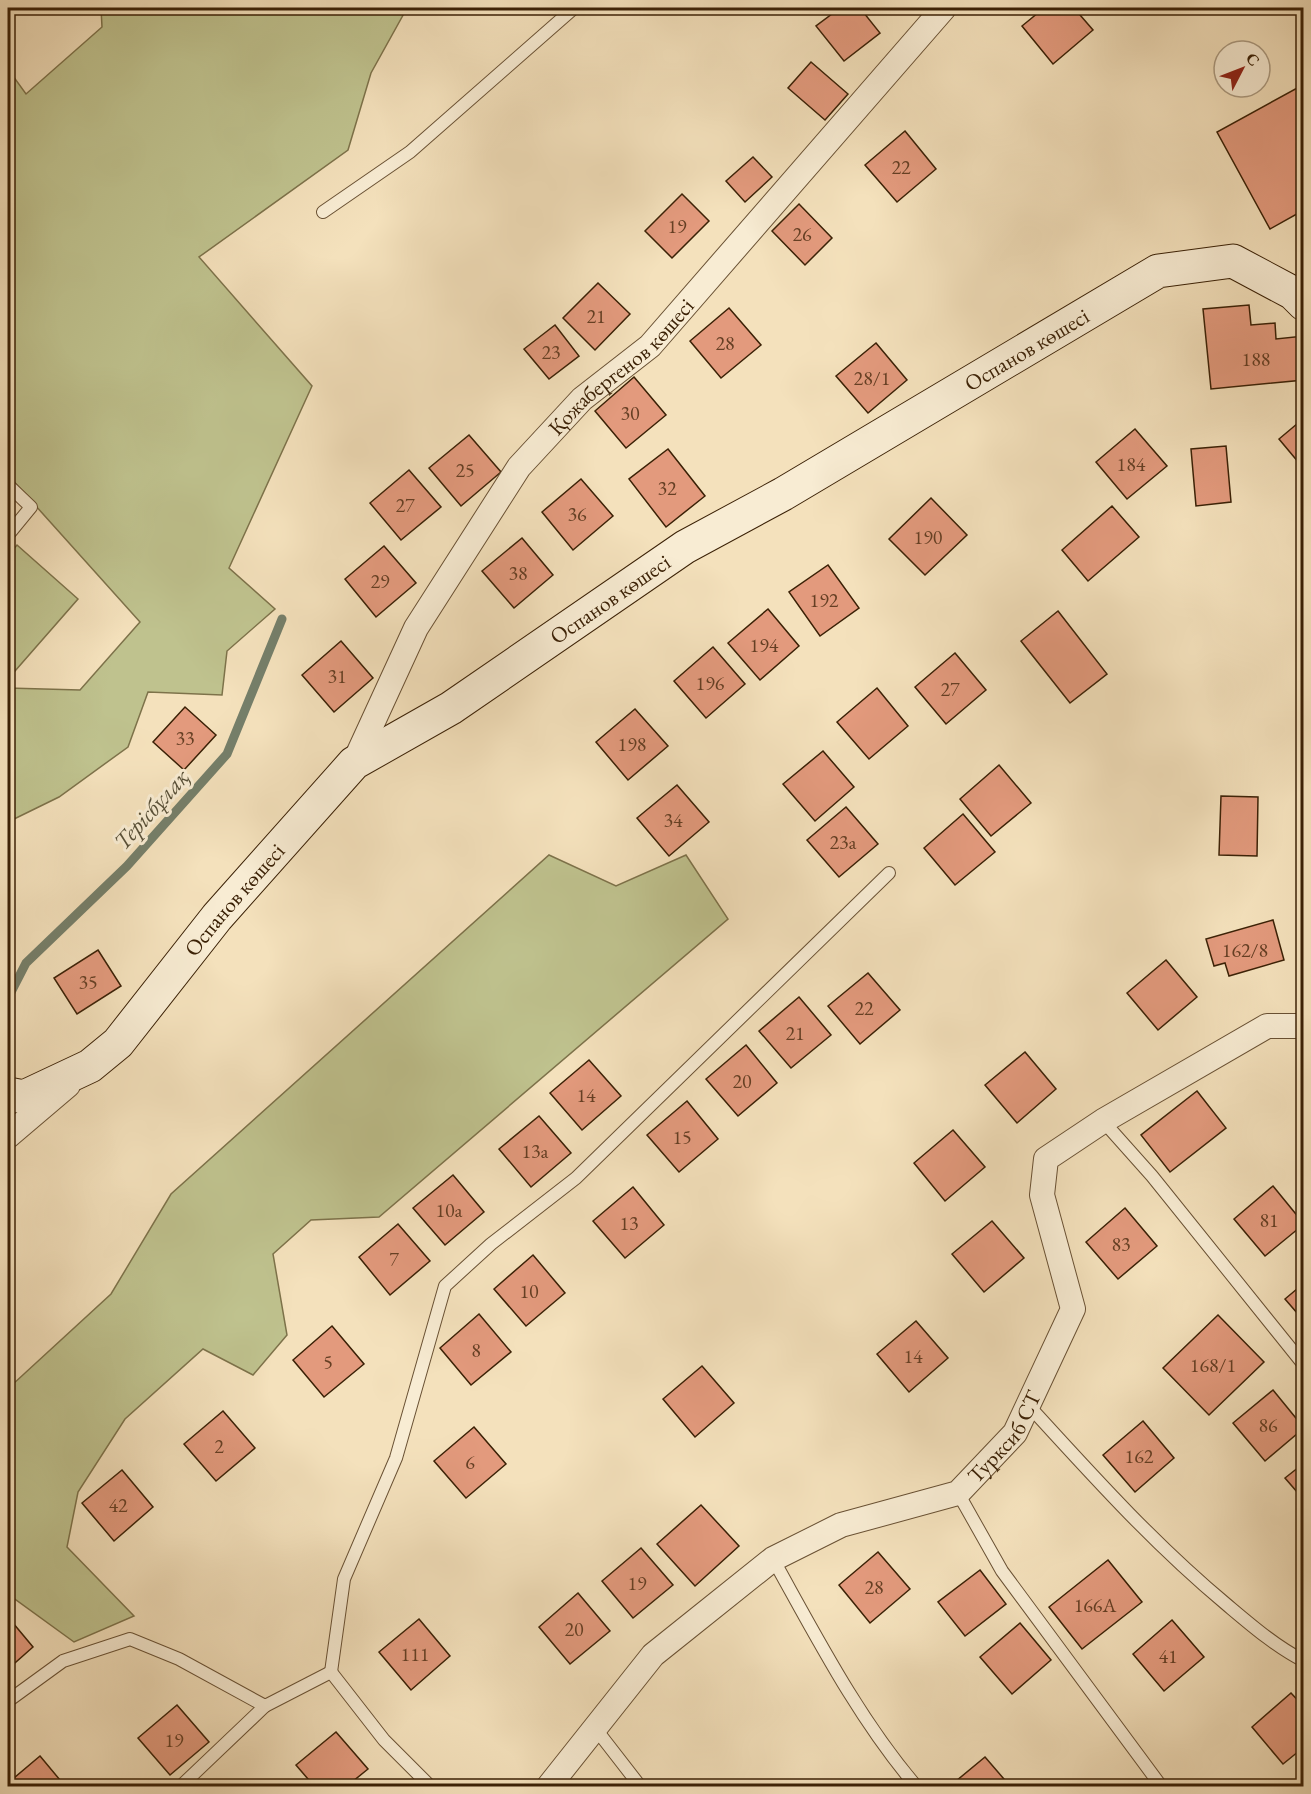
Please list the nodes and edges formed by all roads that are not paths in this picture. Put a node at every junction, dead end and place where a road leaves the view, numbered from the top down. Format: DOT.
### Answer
graph roads {
  1 [pos="574,8"];
  2 [pos="944,8"];
  3 [pos="323,212"];
  4 [pos="1304,304"];
  5 [pos="8,485"];
  6 [pos="8,535"];
  7 [pos="354,763"];
  8 [pos="889,873"];
  9 [pos="1304,1026"];
  10 [pos="90,1066"];
  11 [pos="8,1094"];
  12 [pos="1103,1121"];
  13 [pos="8,1136"];
  14 [pos="1304,1365"];
  15 [pos="1029,1406"];
  16 [pos="958,1494"];
  17 [pos="773,1558"];
  18 [pos="1304,1661"];
  19 [pos="331,1672"];
  20 [pos="8,1701"];
  21 [pos="265,1706"];
  22 [pos="595,1728"];
  23 [pos="181,1786"];
  24 [pos="430,1786"];
  25 [pos="549,1786"];
  26 [pos="640,1786"];
  27 [pos="916,1786"];
  28 [pos="1161,1786"];
  1 -- 3 [label="lane"];
  2 -- 7 [label="street, Қожабергенов көшесі"];
  4 -- 7 [label="street, Оспанов көшесі"];
  5 -- 6 [label="lane"];
  7 -- 10 [label="street, Оспанов көшесі"];
  8 -- 19 [label="lane"];
  9 -- 12 [label="street, Турксиб СТ"];
  10 -- 11 [label="street, Оспанов көшесі"];
  10 -- 13 [label="street"];
  12 -- 14 [label="lane"];
  12 -- 15 [label="street, Турксиб СТ"];
  15 -- 16 [label="street, Турксиб СТ"];
  15 -- 18 [label="lane"];
  16 -- 17 [label="street, Турксиб СТ"];
  16 -- 28 [label="lane"];
  17 -- 22 [label="street, Турксиб СТ"];
  17 -- 27 [label="lane"];
  19 -- 21 [label="lane"];
  19 -- 24 [label="lane"];
  20 -- 21 [label="lane"];
  21 -- 23 [label="lane"];
  22 -- 25 [label="street, Турксиб СТ"];
  22 -- 26 [label="lane"];
}
